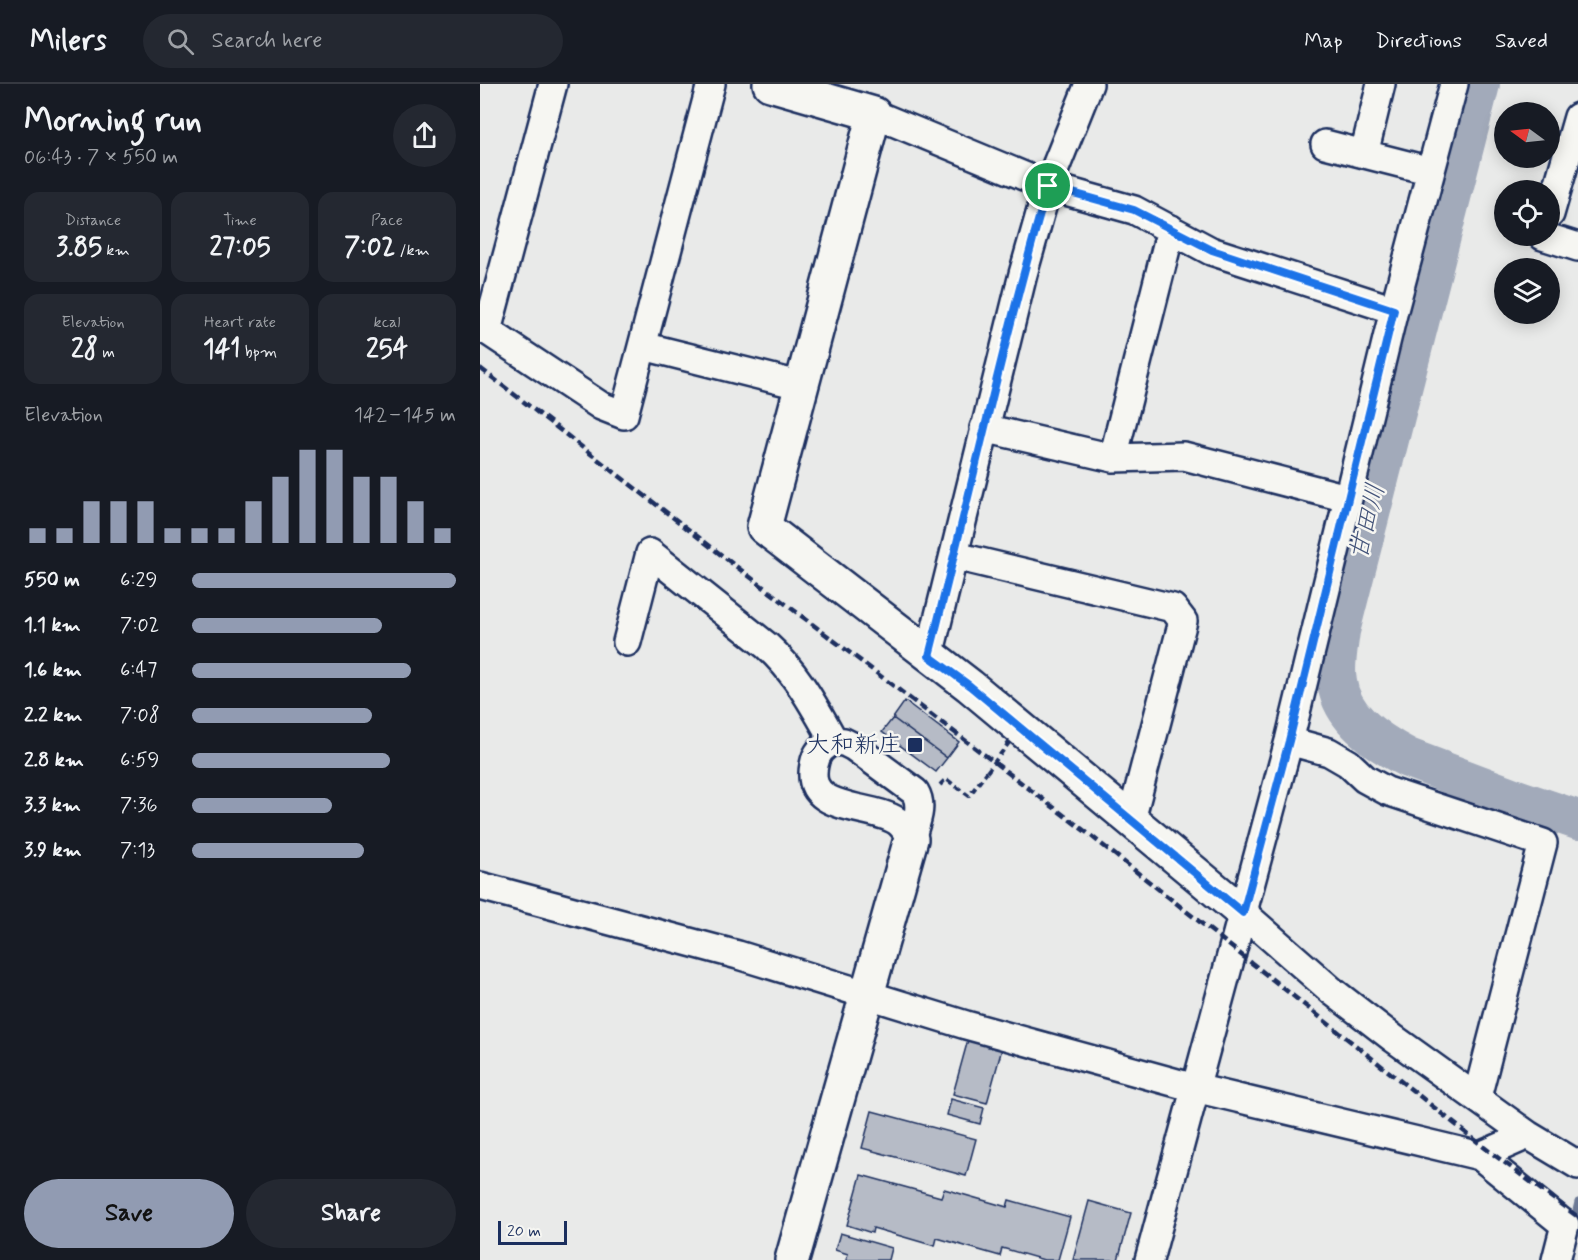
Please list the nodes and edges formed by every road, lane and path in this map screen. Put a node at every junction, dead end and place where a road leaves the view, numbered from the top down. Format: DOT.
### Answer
graph roads {
  1 [pos="554,84"];
  2 [pos="711,84"];
  3 [pos="770,84"];
  4 [pos="1089,84"];
  5 [pos="1381,84"];
  6 [pos="1454,84"];
  7 [pos="874,114"];
  8 [pos="1578,117"];
  9 [pos="1325,144"];
  10 [pos="1364,154"];
  11 [pos="1431,171"];
  12 [pos="1560,180"];
  13 [pos="1048,186"];
  14 [pos="1171,229"];
  15 [pos="1560,241"];
  16 [pos="1578,247"];
  17 [pos="1394,310"];
  18 [pos="484,328"];
  19 [pos="643,346"];
  20 [pos="803,386"];
  21 [pos="984,428"];
  22 [pos="1113,458"];
  23 [pos="1347,498"];
  24 [pos="955,556"];
  25 [pos="627,642"];
  26 [pos="929,656"];
  27 [pos="1011,740"];
  28 [pos="834,741"];
  29 [pos="1289,741"];
  30 [pos="940,785"];
  31 [pos="1131,820"];
  32 [pos="911,839"];
  33 [pos="480,886"];
  34 [pos="1243,913"];
  35 [pos="868,996"];
  36 [pos="1195,1088"];
  37 [pos="1477,1097"];
  38 [pos="1528,1135"];
  39 [pos="1480,1156"];
  40 [pos="1572,1162"];
  41 [pos="792,1260"];
  42 [pos="1149,1260"];
  43 [pos="1556,1260"];
  1 -- 18 [label="street"];
  2 -- 19 [label="street"];
  3 -- 7 [label="street"];
  4 -- 13 [label="street"];
  5 -- 10 [label="street"];
  6 -- 11 [label="street"];
  7 -- 13 [label="street"];
  7 -- 20 [label="street"];
  8 -- 12 [label="street"];
  9 -- 10 [label="street"];
  10 -- 11 [label="street"];
  11 -- 17 [label="street"];
  13 -- 14 [label="street"];
  13 -- 21 [label="street"];
  14 -- 17 [label="street"];
  14 -- 22 [label="street"];
  15 -- 16 [label="street"];
  17 -- 23 [label="street"];
  18 -- 19 [label="street"];
  19 -- 20 [label="street"];
  20 -- 26 [label="street"];
  21 -- 22 [label="street"];
  21 -- 24 [label="street"];
  22 -- 23 [label="street"];
  23 -- 29 [label="street"];
  24 -- 26 [label="street"];
  24 -- 31 [label="street"];
  25 -- 28 [label="street"];
  26 -- 31 [label="street"];
  27 -- 30 [label="path, bridge"];
  28 -- 32 [label="street"];
  28 -- 32 [label="street"];
  29 -- 34 [label="street"];
  29 -- 37 [label="street"];
  31 -- 34 [label="street"];
  32 -- 35 [label="street"];
  33 -- 35 [label="street"];
  34 -- 36 [label="street"];
  34 -- 37 [label="street"];
  35 -- 36 [label="street"];
  35 -- 41 [label="street"];
  36 -- 39 [label="street"];
  36 -- 42 [label="street"];
  37 -- 38 [label="street"];
  38 -- 39 [label="street"];
  38 -- 40 [label="street"];
  39 -- 43 [label="street"];
}
